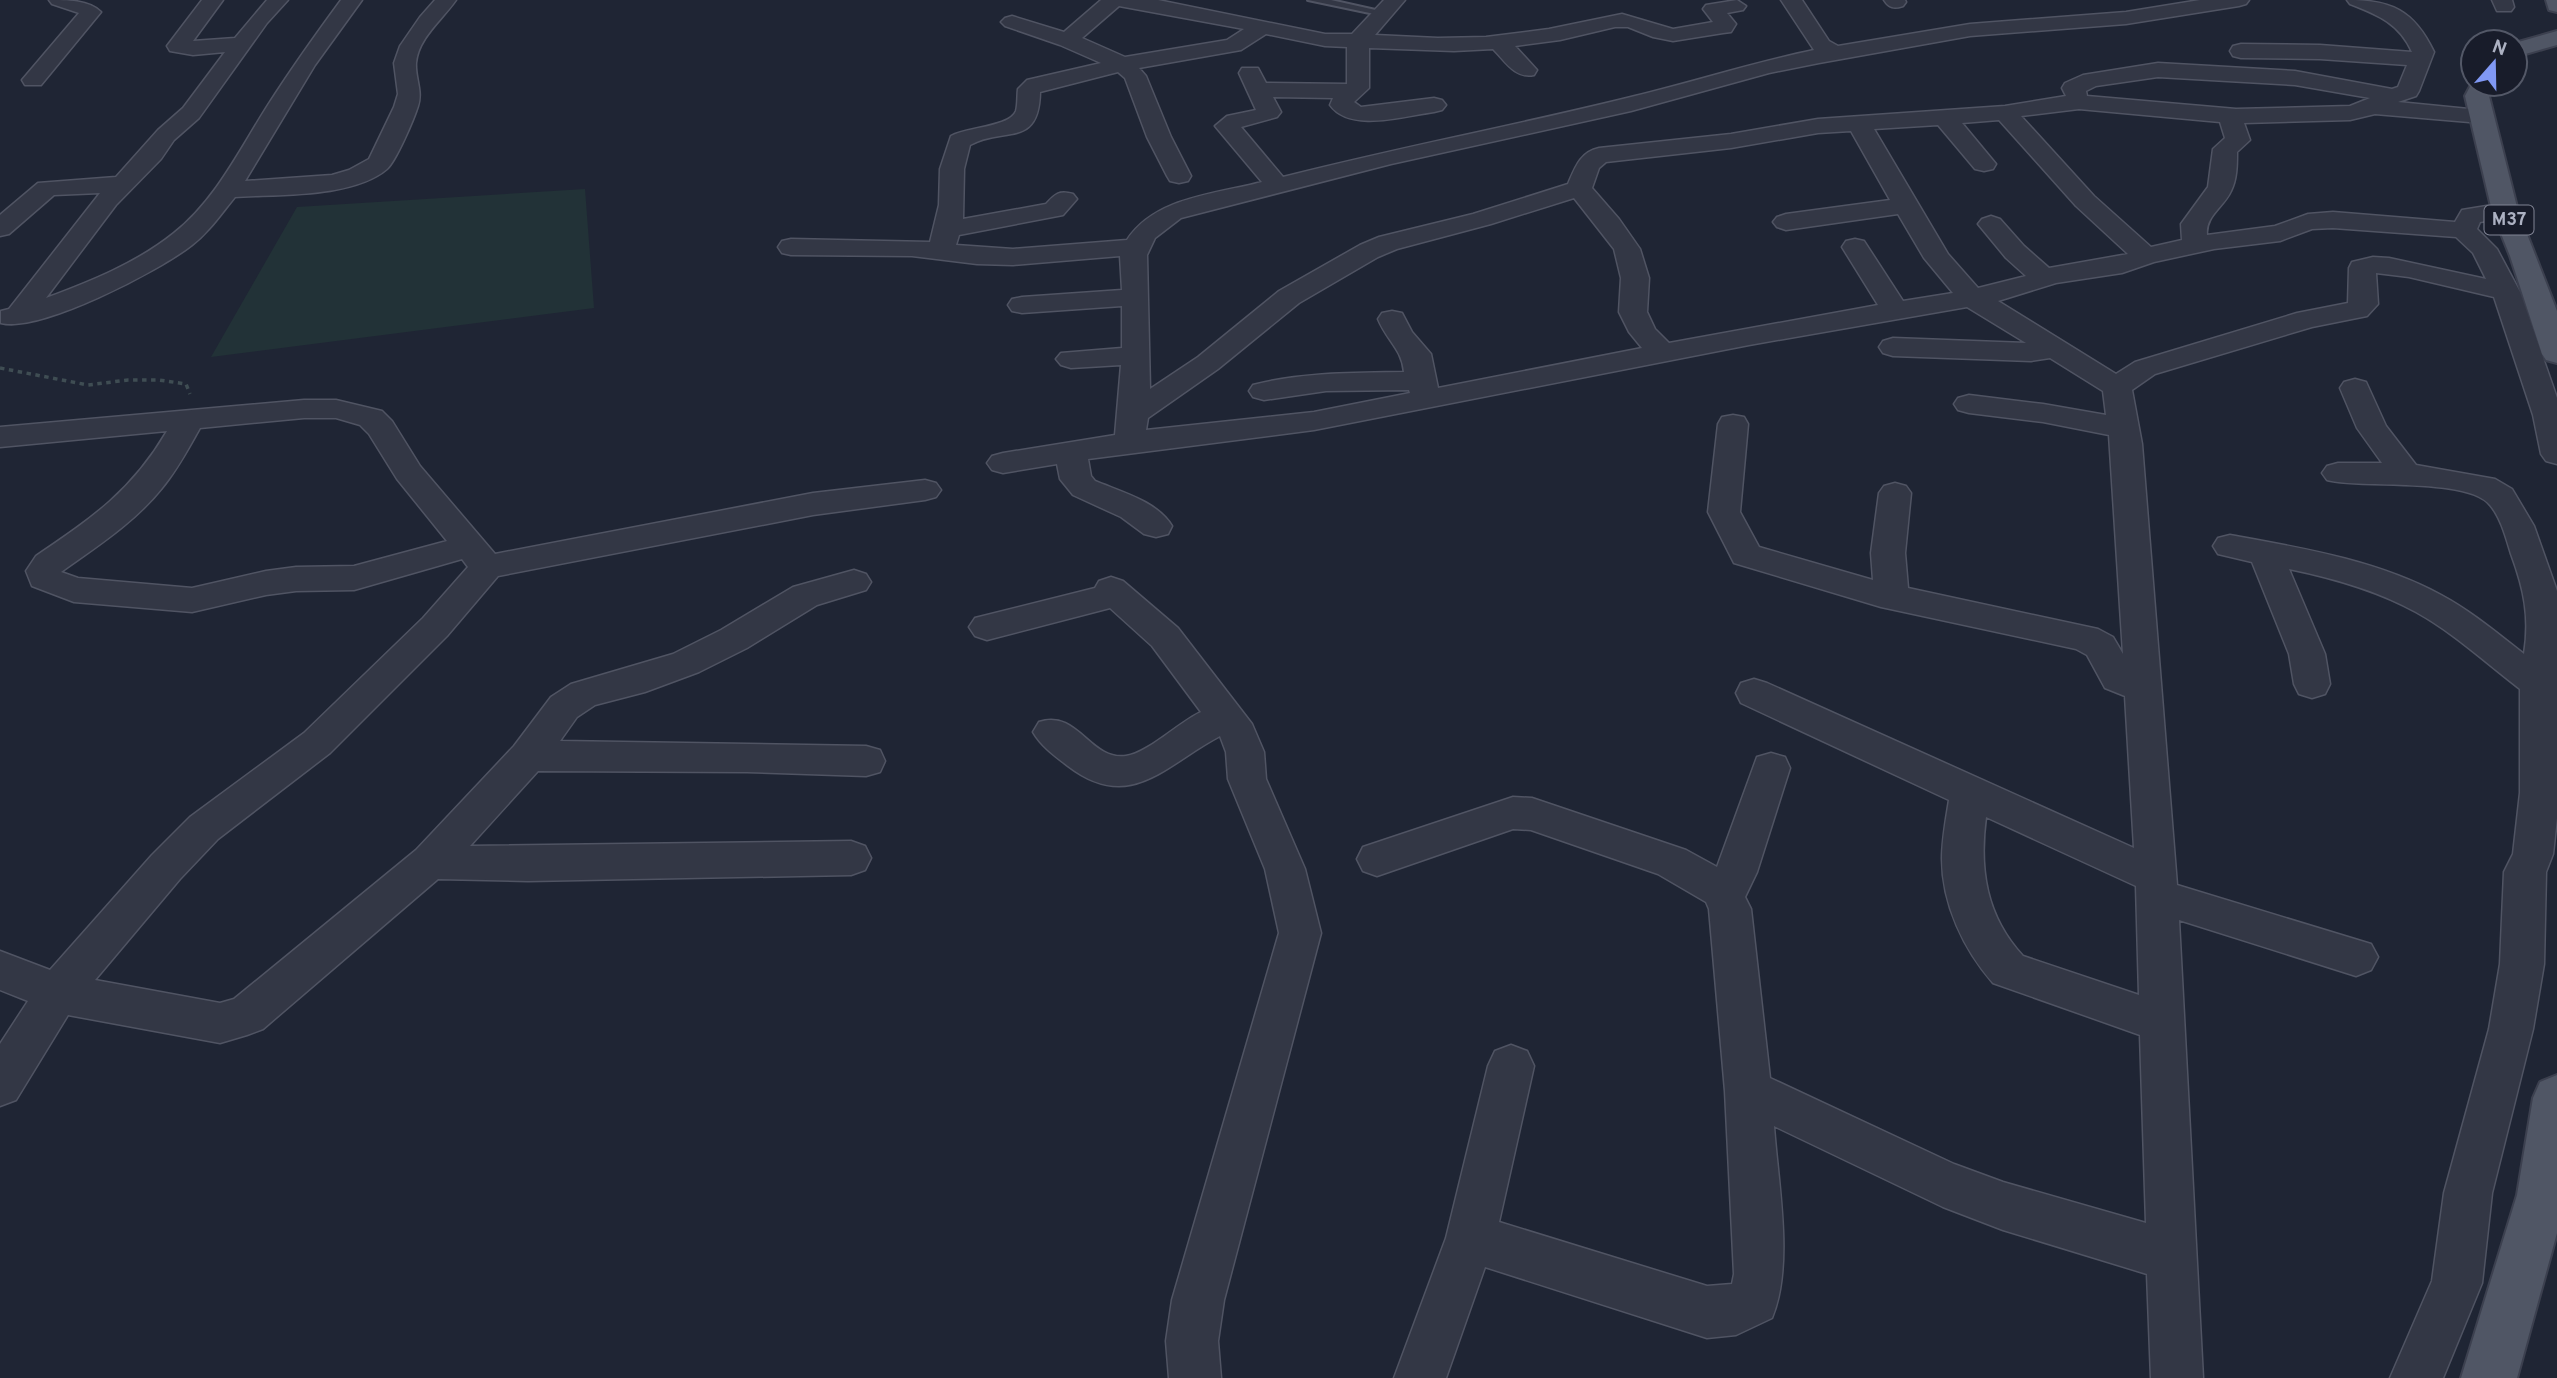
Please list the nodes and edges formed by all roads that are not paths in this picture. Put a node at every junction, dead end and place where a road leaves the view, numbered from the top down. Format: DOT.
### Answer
graph roads {
  1 [pos="59,0"];
  2 [pos="213,0"];
  3 [pos="278,0"];
  4 [pos="352,0"];
  5 [pos="446,0"];
  6 [pos="1114,0"];
  7 [pos="1120,0"];
  8 [pos="1313,0"];
  9 [pos="1791,0"];
  10 [pos="2102,0"];
  11 [pos="2239,0"];
  12 [pos="2357,0"];
  13 [pos="2557,0"];
  14 [pos="1146,1"];
  15 [pos="1585,1"];
  16 [pos="2210,3"];
  17 [pos="2557,5"];
  18 [pos="1389,6"];
  19 [pos="1736,6"];
  20 [pos="2126,18"];
  21 [pos="1012,22"];
  22 [pos="1591,24"];
  23 [pos="2231,25"];
  24 [pos="1262,27"];
  25 [pos="2286,31"];
  26 [pos="2556,32"];
  27 [pos="1068,40"];
  28 [pos="1497,41"];
  29 [pos="243,44"];
  30 [pos="2529,44"];
  31 [pos="1221,48"];
  32 [pos="2216,51"];
  33 [pos="1357,52"];
  34 [pos="2320,52"];
  35 [pos="1834,53"];
  36 [pos="2420,59"];
  37 [pos="1123,64"];
  38 [pos="1526,70"];
  39 [pos="33,80"];
  40 [pos="1258,90"];
  41 [pos="1351,91"];
  42 [pos="2396,96"];
  43 [pos="2477,98"];
  44 [pos="2079,102"];
  45 [pos="1434,105"];
  46 [pos="2374,107"];
  47 [pos="2005,113"];
  48 [pos="1943,116"];
  49 [pos="2230,116"];
  50 [pos="2481,116"];
  51 [pos="1848,117"];
  52 [pos="1984,164"];
  53 [pos="1179,176"];
  54 [pos="121,184"];
  55 [pos="1277,185"];
  56 [pos="1579,189"];
  57 [pos="226,190"];
  58 [pos="1064,199"];
  59 [pos="1906,205"];
  60 [pos="2505,211"];
  61 [pos="1786,222"];
  62 [pos="1991,224"];
  63 [pos="0,228"];
  64 [pos="2463,230"];
  65 [pos="944,240"];
  66 [pos="2197,245"];
  67 [pos="791,247"];
  68 [pos="1136,247"];
  69 [pos="1855,247"];
  70 [pos="2146,256"];
  71 [pos="2044,278"];
  72 [pos="2506,292"];
  73 [pos="1136,297"];
  74 [pos="1971,297"];
  75 [pos="1023,305"];
  76 [pos="1895,310"];
  77 [pos="9,318"];
  78 [pos="1392,319"];
  79 [pos="1893,347"];
  80 [pos="2054,349"];
  81 [pos="1662,353"];
  82 [pos="2557,354"];
  83 [pos="1134,356"];
  84 [pos="1071,359"];
  85 [pos="2117,387"];
  86 [pos="2355,388"];
  87 [pos="1423,389"];
  88 [pos="1264,391"];
  89 [pos="1969,404"];
  90 [pos="1134,413"];
  91 [pos="181,421"];
  92 [pos="1734,424"];
  93 [pos="2123,428"];
  94 [pos="0,437"];
  95 [pos="1129,442"];
  96 [pos="1072,452"];
  97 [pos="2557,454"];
  98 [pos="1003,463"];
  99 [pos="2406,472"];
  100 [pos="2338,473"];
  101 [pos="925,490"];
  102 [pos="1895,493"];
  103 [pos="1156,526"];
  104 [pos="2230,546"];
  105 [pos="2265,553"];
  106 [pos="479,556"];
  107 [pos="854,582"];
  108 [pos="1891,597"];
  109 [pos="987,627"];
  110 [pos="2312,684"];
  111 [pos="2143,689"];
  112 [pos="2547,691"];
  113 [pos="1754,692"];
  114 [pos="1226,716"];
  115 [pos="1052,732"];
  116 [pos="528,756"];
  117 [pos="866,761"];
  118 [pos="1771,768"];
  119 [pos="1970,791"];
  120 [pos="850,858"];
  121 [pos="1377,859"];
  122 [pos="430,862"];
  123 [pos="2157,887"];
  124 [pos="1724,897"];
  125 [pos="2356,957"];
  126 [pos="0,970"];
  127 [pos="57,993"];
  128 [pos="2162,1023"];
  129 [pos="1511,1066"];
  130 [pos="0,1085"];
  131 [pos="1748,1091"];
  132 [pos="2557,1098"];
  133 [pos="1471,1238"];
  134 [pos="2172,1256"];
  135 [pos="1195,1378"];
  136 [pos="1420,1378"];
  137 [pos="2177,1378"];
  138 [pos="2416,1378"];
  139 [pos="2489,1378"];
  1 -- 39 [label="street"];
  2 -- 29 [label="street"];
  3 -- 29 [label="street"];
  4 -- 57 [label="street"];
  5 -- 57 [label="street"];
  6 -- 27 [label="street"];
  7 -- 14 [label="street"];
  8 -- 18 [label="lane"];
  9 -- 35 [label="street"];
  10 -- 20 [label="street"];
  11 -- 16 [label="street"];
  12 -- 36 [label="street"];
  13 -- 17 [label="main road"];
  14 -- 24 [label="street"];
  15 -- 22 [label="street"];
  16 -- 20 [label="street"];
  16 -- 23 [label="street"];
  18 -- 33 [label="street"];
  19 -- 22 [label="street"];
  20 -- 35 [label="street"];
  21 -- 27 [label="street"];
  22 -- 28 [label="street"];
  24 -- 31 [label="street"];
  24 -- 33 [label="street"];
  25 -- 34 [label="street"];
  26 -- 30 [label="main road"];
  27 -- 37 [label="street"];
  28 -- 33 [label="street"];
  28 -- 38 [label="street"];
  29 -- 54 [label="street"];
  31 -- 37 [label="street"];
  31 -- 40 [label="street"];
  32 -- 34 [label="street"];
  33 -- 41 [label="street"];
  34 -- 36 [label="street"];
  35 -- 55 [label="street"];
  36 -- 42 [label="street"];
  37 -- 53 [label="street"];
  37 -- 65 [label="street"];
  40 -- 41 [label="street"];
  40 -- 55 [label="street"];
  41 -- 45 [label="street"];
  42 -- 44 [label="street"];
  42 -- 46 [label="street"];
  43 -- 50 [label="main road, M37"];
  44 -- 47 [label="street"];
  44 -- 49 [label="street"];
  46 -- 49 [label="street"];
  46 -- 50 [label="street"];
  47 -- 48 [label="street"];
  47 -- 70 [label="street"];
  48 -- 51 [label="street"];
  48 -- 52 [label="street"];
  49 -- 66 [label="street"];
  50 -- 60 [label="main road, M37"];
  51 -- 56 [label="street"];
  51 -- 59 [label="street"];
  54 -- 63 [label="street"];
  54 -- 77 [label="street"];
  55 -- 68 [label="street"];
  56 -- 81 [label="street"];
  56 -- 90 [label="street"];
  57 -- 77 [label="street"];
  58 -- 65 [label="street"];
  59 -- 61 [label="street"];
  59 -- 74 [label="street"];
  60 -- 64 [label="street"];
  60 -- 82 [label="main road, M37"];
  62 -- 71 [label="street"];
  64 -- 66 [label="street"];
  64 -- 72 [label="street"];
  65 -- 67 [label="street"];
  65 -- 68 [label="street"];
  66 -- 70 [label="street"];
  68 -- 73 [label="street"];
  69 -- 76 [label="street"];
  70 -- 71 [label="street"];
  71 -- 74 [label="street"];
  72 -- 85 [label="street"];
  72 -- 97 [label="street"];
  73 -- 75 [label="street"];
  73 -- 83 [label="street"];
  74 -- 76 [label="street"];
  74 -- 80 [label="street"];
  76 -- 81 [label="street"];
  78 -- 87 [label="street"];
  79 -- 80 [label="street"];
  80 -- 85 [label="street"];
  81 -- 87 [label="street"];
  83 -- 84 [label="street"];
  83 -- 90 [label="street"];
  85 -- 93 [label="street"];
  86 -- 99 [label="street"];
  87 -- 88 [label="street"];
  87 -- 95 [label="street"];
  89 -- 93 [label="street"];
  90 -- 95 [label="street"];
  91 -- 94 [label="street"];
  91 -- 106 [label="street"];
  91 -- 106 [label="street"];
  92 -- 108 [label="street"];
  93 -- 111 [label="street"];
  95 -- 96 [label="street"];
  96 -- 98 [label="street"];
  96 -- 103 [label="street"];
  99 -- 100 [label="street"];
  99 -- 112 [label="street"];
  101 -- 106 [label="street"];
  102 -- 108 [label="street"];
  104 -- 105 [label="street"];
  105 -- 110 [label="street"];
  105 -- 112 [label="street"];
  106 -- 127 [label="street"];
  107 -- 116 [label="street"];
  108 -- 111 [label="street"];
  109 -- 114 [label="street"];
  111 -- 123 [label="street"];
  112 -- 138 [label="street"];
  113 -- 119 [label="street"];
  114 -- 115 [label="street"];
  114 -- 135 [label="street"];
  116 -- 117 [label="street"];
  116 -- 122 [label="street"];
  118 -- 124 [label="street"];
  119 -- 123 [label="street"];
  119 -- 128 [label="street"];
  120 -- 122 [label="street"];
  121 -- 124 [label="street"];
  122 -- 127 [label="street"];
  123 -- 125 [label="street"];
  123 -- 128 [label="street"];
  124 -- 131 [label="street"];
  126 -- 127 [label="street"];
  127 -- 130 [label="street"];
  128 -- 134 [label="street"];
  129 -- 133 [label="street"];
  131 -- 133 [label="street"];
  131 -- 134 [label="street"];
  132 -- 139 [label="main road"];
  133 -- 136 [label="street"];
  134 -- 137 [label="street"];
}
